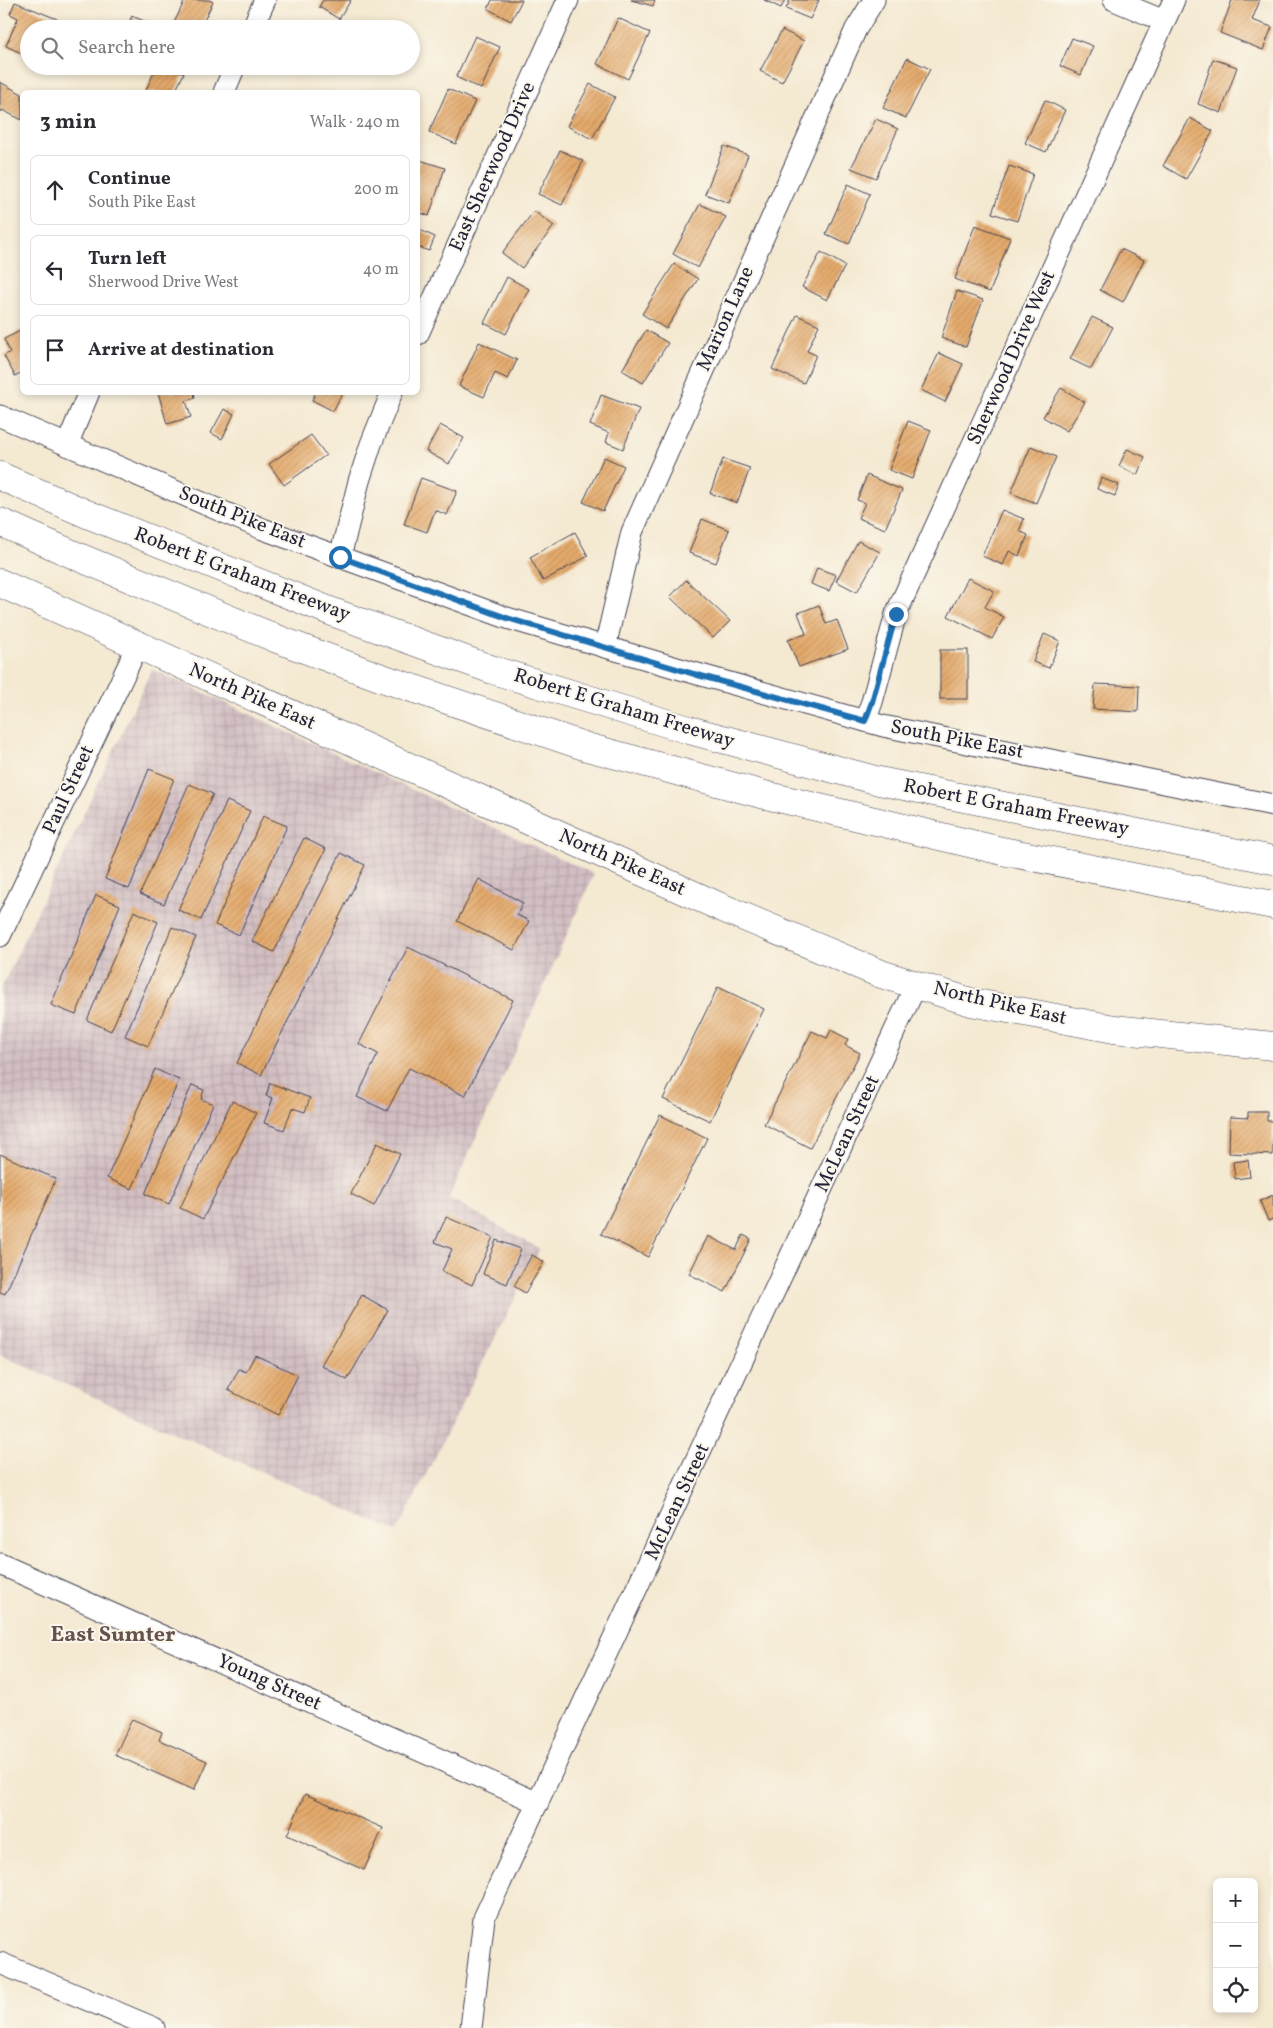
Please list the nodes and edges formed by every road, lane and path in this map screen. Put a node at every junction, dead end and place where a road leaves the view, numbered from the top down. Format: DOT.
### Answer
graph roads {
  1 [pos="265,0"];
  2 [pos="568,0"];
  3 [pos="874,0"];
  4 [pos="1114,0"];
  5 [pos="1174,0"];
  6 [pos="256,20"];
  7 [pos="1164,21"];
  8 [pos="231,75"];
  9 [pos="225,90"];
  10 [pos="420,330"];
  11 [pos="88,395"];
  12 [pos="391,395"];
  13 [pos="0,416"];
  14 [pos="67,445"];
  15 [pos="0,476"];
  16 [pos="0,522"];
  17 [pos="340,557"];
  18 [pos="0,584"];
  19 [pos="135,644"];
  20 [pos="605,647"];
  21 [pos="865,721"];
  22 [pos="1273,805"];
  23 [pos="1273,860"];
  24 [pos="1273,905"];
  25 [pos="0,936"];
  26 [pos="916,985"];
  27 [pos="1273,1046"];
  28 [pos="0,1564"];
  29 [pos="538,1803"];
  30 [pos="0,1962"];
  31 [pos="154,2028"];
  32 [pos="471,2028"];
  1 -- 6 [label="street"];
  2 -- 10 [label="street, East Sherwood Drive"];
  3 -- 20 [label="street, Marion Lane"];
  4 -- 7 [label="street"];
  5 -- 7 [label="street, Sherwood Drive West"];
  7 -- 21 [label="street, Sherwood Drive West"];
  8 -- 9 [label="street"];
  11 -- 14 [label="street"];
  12 -- 17 [label="street"];
  13 -- 14 [label="street, South Pike East"];
  14 -- 17 [label="street, South Pike East"];
  15 -- 23 [label="main road, Robert E Graham Freeway"];
  16 -- 24 [label="main road, Robert E Graham Freeway"];
  17 -- 20 [label="street, South Pike East"];
  18 -- 19 [label="main road, North Pike East"];
  19 -- 25 [label="street, Paul Street"];
  19 -- 26 [label="main road, North Pike East"];
  20 -- 21 [label="street, South Pike East"];
  21 -- 22 [label="street, South Pike East"];
  26 -- 27 [label="main road, North Pike East"];
  26 -- 29 [label="street, McLean Street"];
  28 -- 29 [label="street, Young Street"];
  29 -- 32 [label="street, McLean Street"];
  30 -- 31 [label="street"];
}
